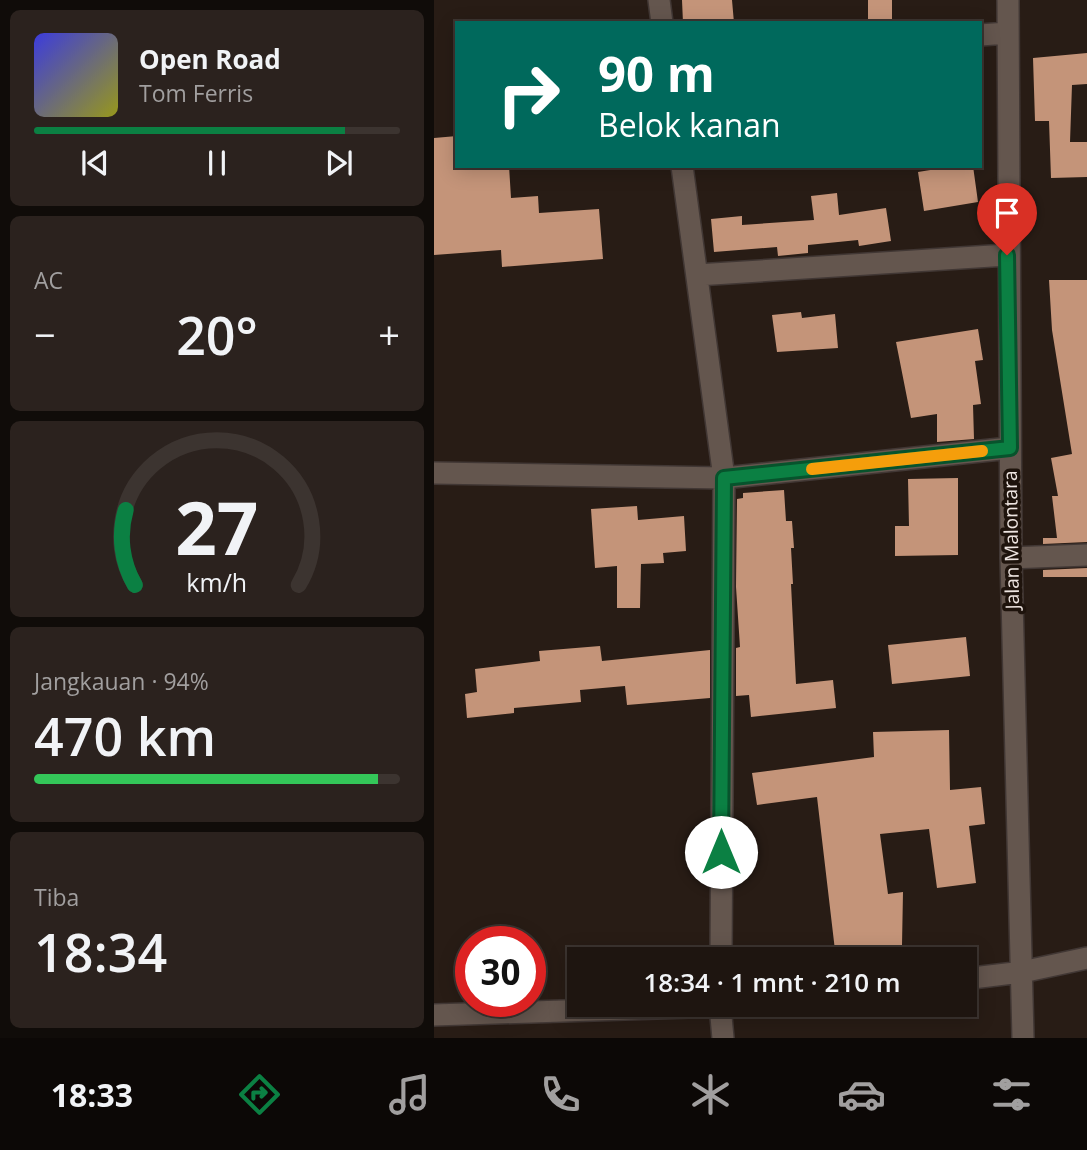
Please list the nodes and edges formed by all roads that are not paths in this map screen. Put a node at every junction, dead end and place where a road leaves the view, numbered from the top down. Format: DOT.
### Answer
graph roads {
  1 [pos="659,0"];
  2 [pos="1008,0"];
  3 [pos="662,21"];
  4 [pos="1008,33"];
  5 [pos="982,35"];
  6 [pos="682,168"];
  7 [pos="1007,255"];
  8 [pos="697,275"];
  9 [pos="1010,448"];
  10 [pos="434,473"];
  11 [pos="724,478"];
  12 [pos="1087,555"];
  13 [pos="1011,558"];
  14 [pos="720,947"];
  15 [pos="1087,958"];
  16 [pos="1022,972"];
  17 [pos="977,977"];
  18 [pos="567,1010"];
  19 [pos="434,1015"];
  20 [pos="723,1017"];
  21 [pos="723,1038"];
  22 [pos="1023,1038"];
  1 -- 3 [label="street"];
  2 -- 4 [label="street, Jalan Malontara"];
  4 -- 5 [label="street"];
  4 -- 7 [label="street, Jalan Malontara"];
  6 -- 8 [label="street"];
  7 -- 8 [label="street"];
  7 -- 9 [label="street, Jalan Malontara"];
  8 -- 11 [label="street"];
  9 -- 11 [label="street"];
  9 -- 13 [label="street, Jalan Malontara"];
  10 -- 11 [label="street"];
  11 -- 14 [label="street"];
  12 -- 13 [label="street"];
  13 -- 16 [label="street, Jalan Malontara"];
  15 -- 16 [label="street"];
  16 -- 17 [label="street"];
  16 -- 22 [label="street, Jalan Malontara"];
  18 -- 19 [label="street"];
  20 -- 21 [label="street"];
}
